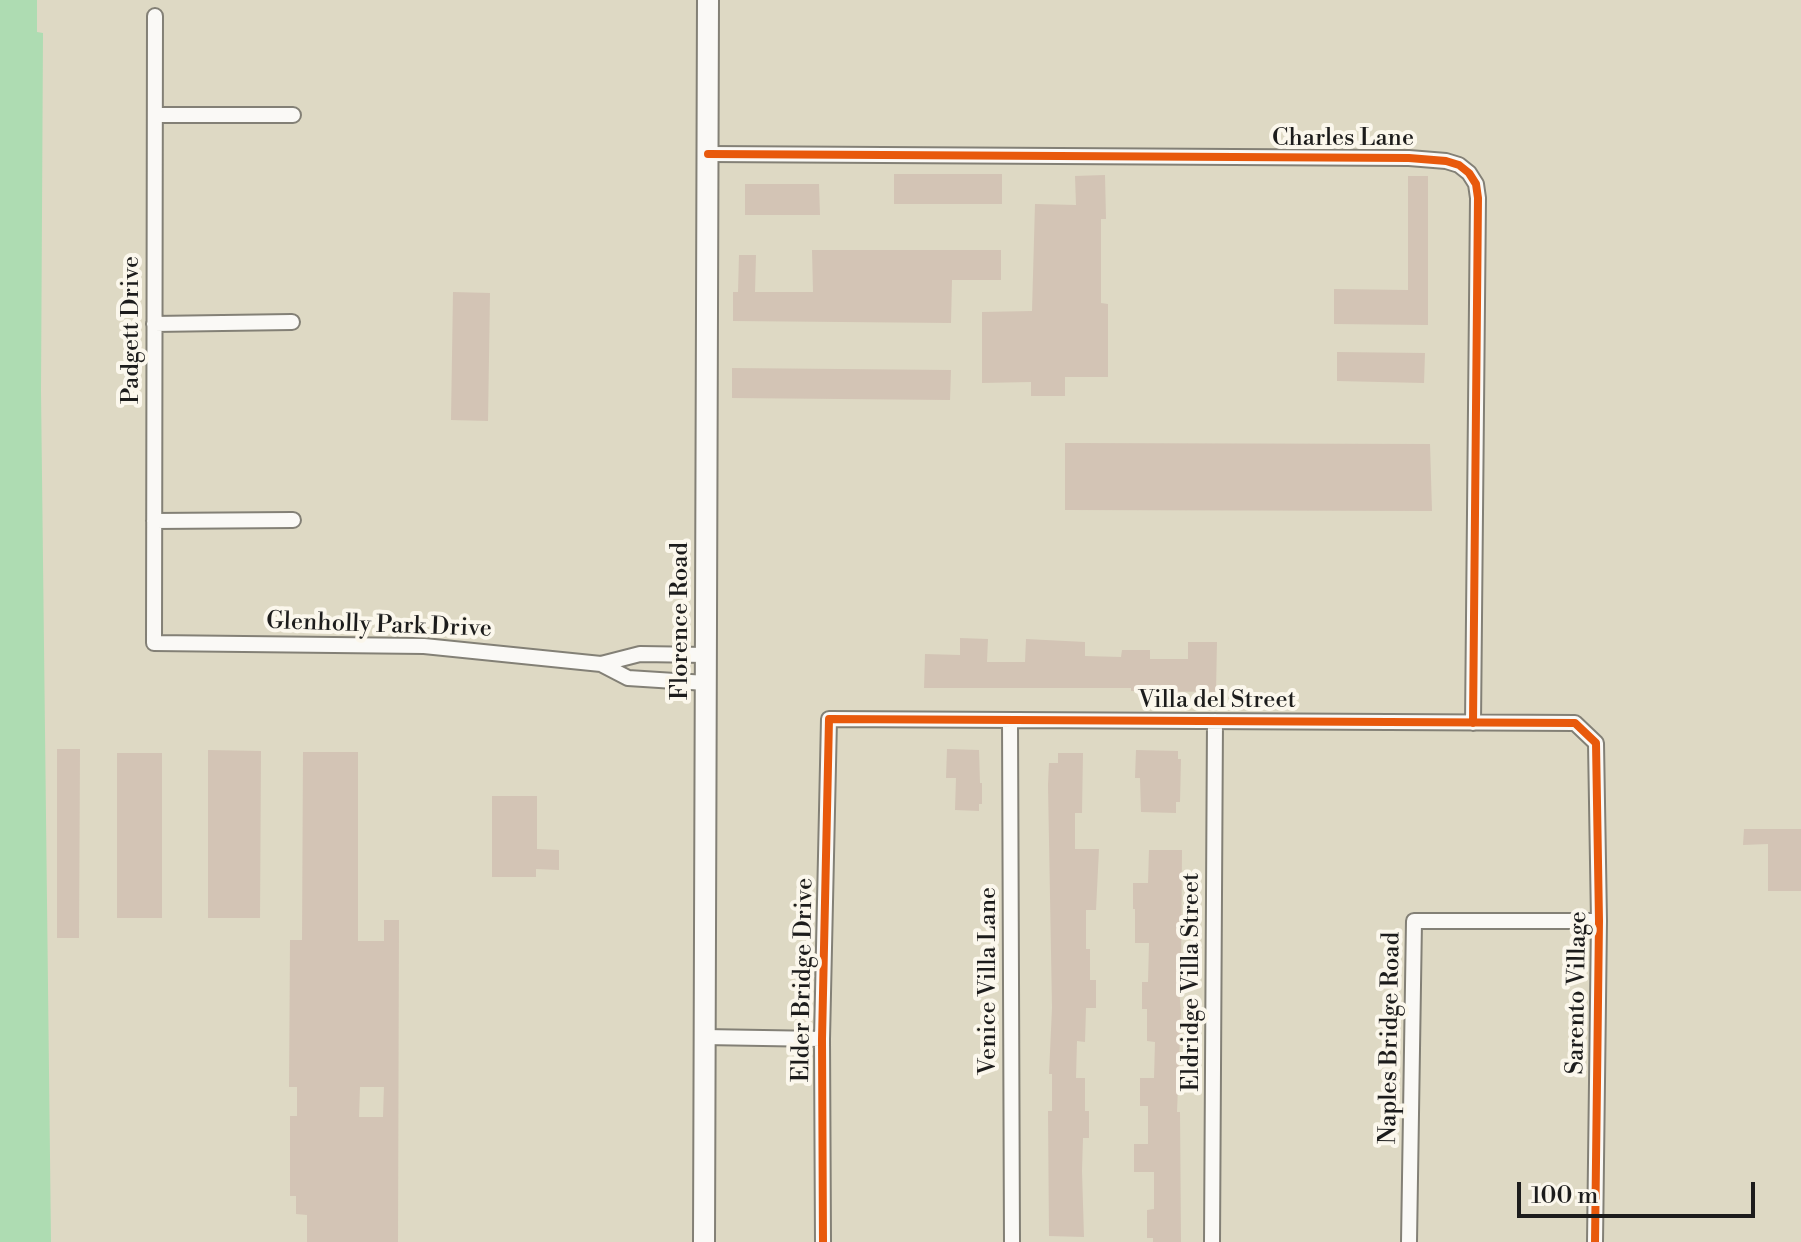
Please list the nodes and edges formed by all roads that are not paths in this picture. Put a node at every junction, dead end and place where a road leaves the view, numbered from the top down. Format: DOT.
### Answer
graph roads {
  1 [pos="708,0"];
  2 [pos="155,16"];
  3 [pos="155,115"];
  4 [pos="293,115"];
  5 [pos="708,154"];
  6 [pos="292,322"];
  7 [pos="154,324"];
  8 [pos="293,520"];
  9 [pos="154,521"];
  10 [pos="154,643"];
  11 [pos="706,655"];
  12 [pos="601,664"];
  13 [pos="706,683"];
  14 [pos="829,719"];
  15 [pos="1010,720"];
  16 [pos="1215,721"];
  17 [pos="1473,723"];
  18 [pos="1596,743"];
  19 [pos="1599,921"];
  20 [pos="704,1037"];
  21 [pos="822,1039"];
  22 [pos="704,1242"];
  23 [pos="823,1242"];
  24 [pos="1012,1242"];
  25 [pos="1212,1242"];
  26 [pos="1409,1242"];
  27 [pos="1595,1242"];
  1 -- 5 [label="street, Florence Road"];
  2 -- 3 [label="street, Padgett Drive"];
  3 -- 4 [label="street"];
  3 -- 7 [label="street, Padgett Drive"];
  5 -- 11 [label="street, Florence Road"];
  5 -- 17 [label="street, Charles Lane"];
  6 -- 7 [label="street"];
  7 -- 9 [label="street, Padgett Drive"];
  8 -- 9 [label="street"];
  9 -- 10 [label="street, Padgett Drive"];
  10 -- 12 [label="street, Glenholly Park Drive"];
  11 -- 12 [label="street, Glenholly Park Drive"];
  11 -- 13 [label="street, Florence Road"];
  12 -- 13 [label="street, Glenholly Park Drive"];
  13 -- 20 [label="street, Florence Road"];
  14 -- 15 [label="street, Villa del Street"];
  14 -- 21 [label="street, Elder Bridge Drive"];
  15 -- 16 [label="street, Villa del Street"];
  15 -- 24 [label="street, Venice Villa Lane"];
  16 -- 17 [label="street, Villa del Street"];
  16 -- 25 [label="street, Eldridge Villa Street"];
  17 -- 18 [label="street, Villa del Street"];
  18 -- 19 [label="street, Sarento Village"];
  19 -- 26 [label="street, Naples Bridge Road"];
  19 -- 27 [label="street, Sarento Village"];
  20 -- 21 [label="street"];
  20 -- 22 [label="street, Florence Road"];
  21 -- 23 [label="street, Elder Bridge Drive"];
}
